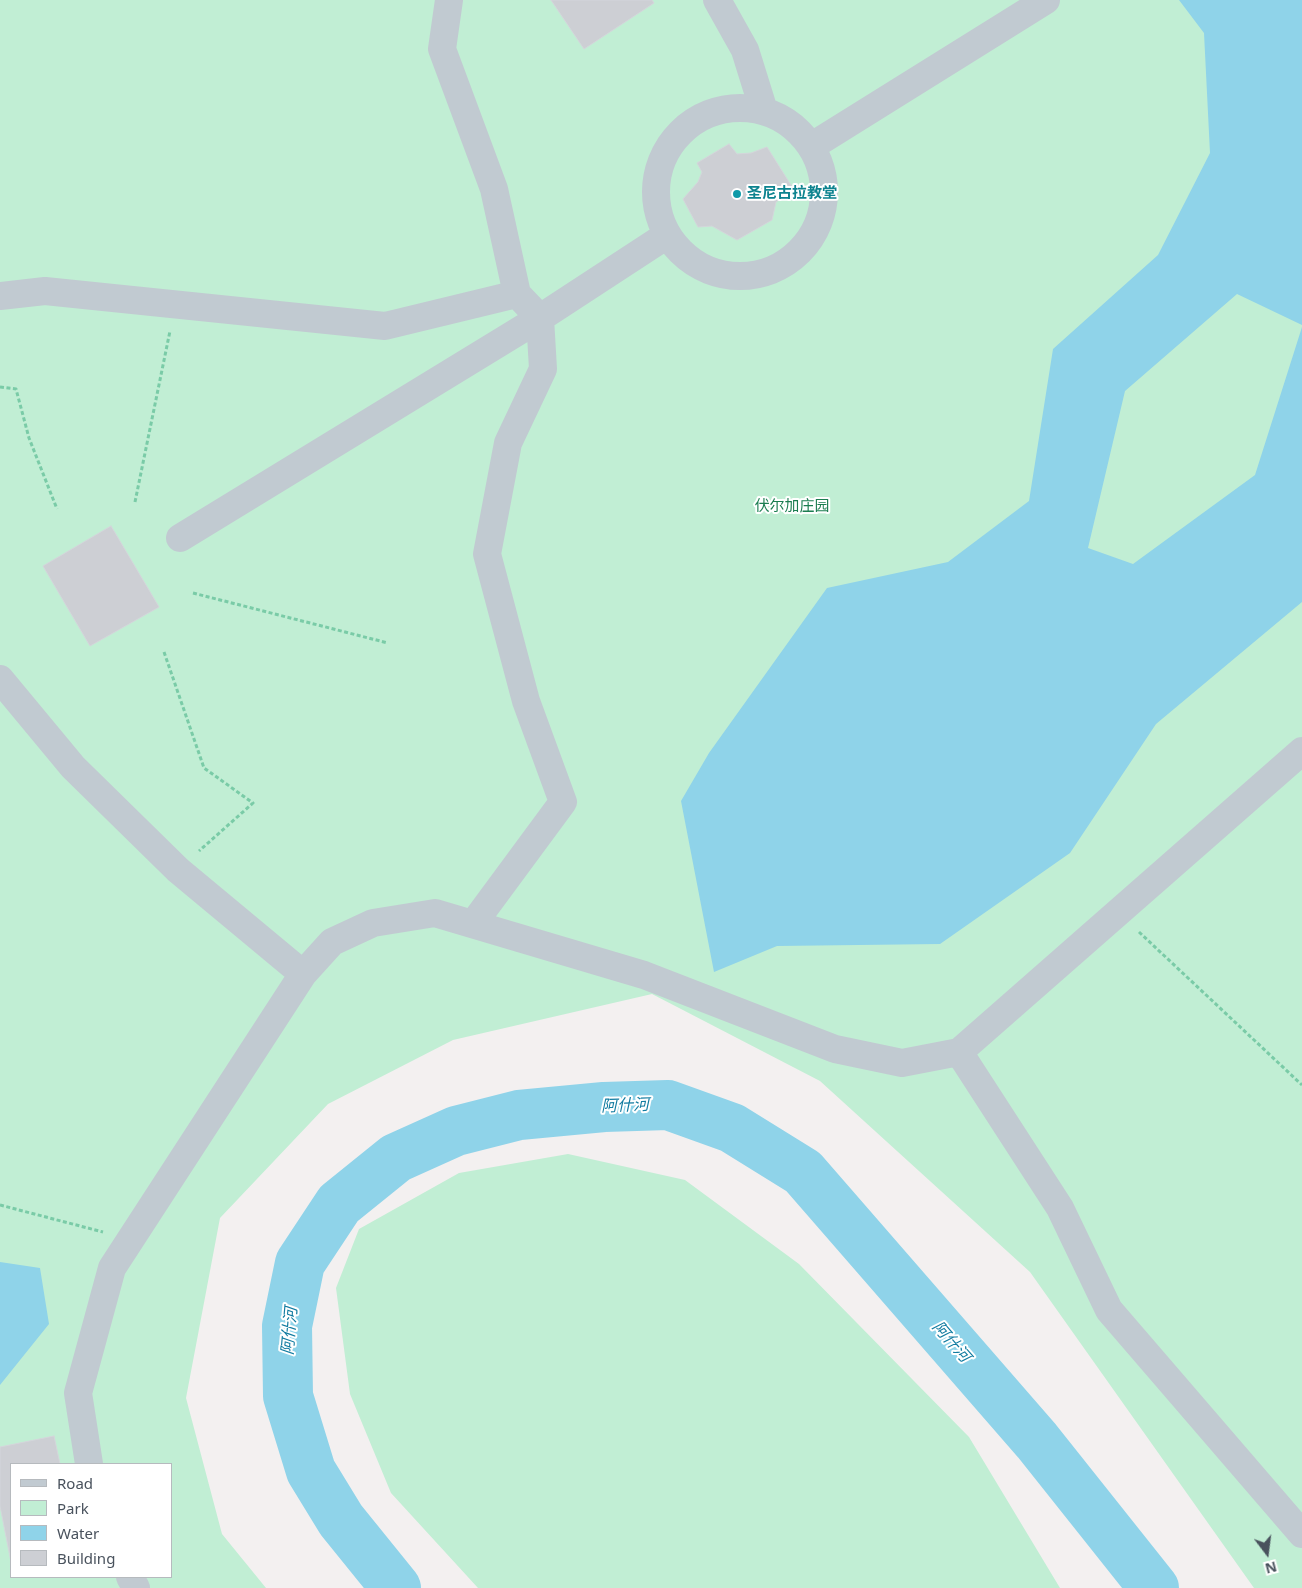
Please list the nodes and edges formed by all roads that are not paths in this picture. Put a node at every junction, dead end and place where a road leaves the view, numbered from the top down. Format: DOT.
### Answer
graph roads {
  1 [pos="449,0"];
  2 [pos="717,0"];
  3 [pos="1046,0"];
  4 [pos="764,111"];
  5 [pos="812,146"];
  6 [pos="666,235"];
  7 [pos="517,294"];
  8 [pos="0,296"];
  9 [pos="540,318"];
  10 [pos="180,538"];
  11 [pos="0,679"];
  12 [pos="1302,751"];
  13 [pos="473,924"];
  14 [pos="303,974"];
  15 [pos="958,1052"];
  16 [pos="89,1463"];
  17 [pos="1302,1534"];
  1 -- 7 [label="lane"];
  2 -- 4 [label="lane"];
  3 -- 5 [label="lane"];
  4 -- 5 [label="lane"];
  4 -- 6 [label="lane"];
  5 -- 6 [label="lane"];
  6 -- 9 [label="lane"];
  7 -- 8 [label="lane"];
  7 -- 9 [label="lane"];
  9 -- 10 [label="lane"];
  9 -- 13 [label="lane"];
  11 -- 14 [label="lane"];
  12 -- 15 [label="lane"];
  13 -- 14 [label="lane"];
  13 -- 15 [label="lane"];
  14 -- 16 [label="lane"];
  15 -- 17 [label="lane"];
}
